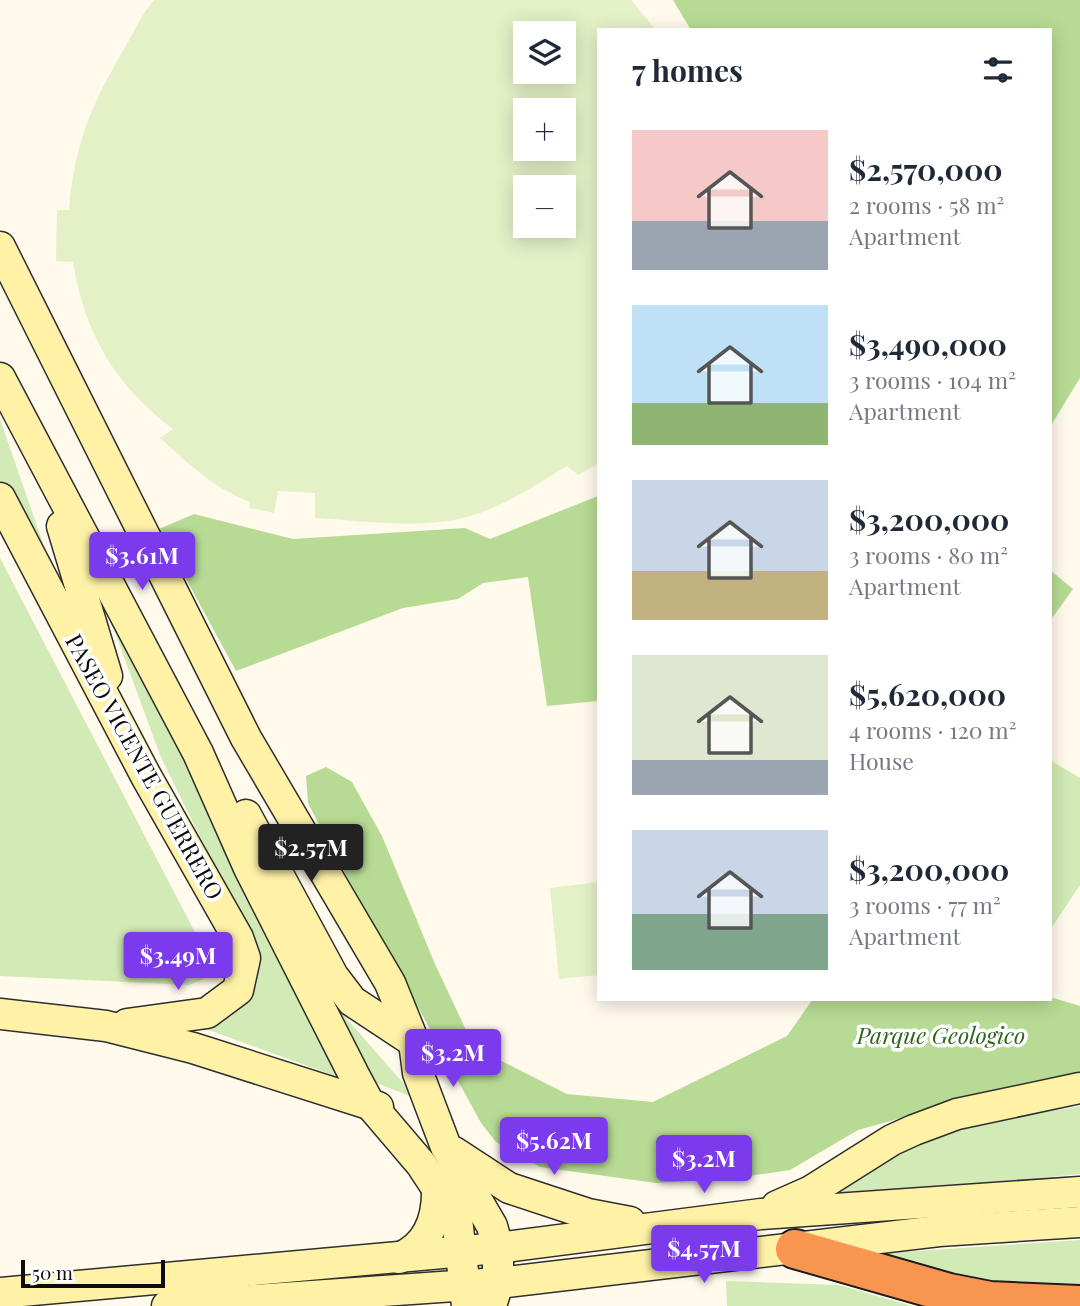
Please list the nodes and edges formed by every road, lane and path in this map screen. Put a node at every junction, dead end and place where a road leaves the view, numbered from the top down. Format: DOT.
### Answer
graph roads {
  1 [pos="0,247"];
  2 [pos="0,378"];
  3 [pos="41,455"];
  4 [pos="0,498"];
  5 [pos="117,720"];
  6 [pos="198,753"];
  7 [pos="0,1014"];
  8 [pos="106,1026"];
  9 [pos="414,1042"];
  10 [pos="1080,1088"];
  11 [pos="369,1102"];
  12 [pos="446,1147"];
  13 [pos="437,1187"];
  14 [pos="1080,1192"];
  15 [pos="761,1214"];
  16 [pos="1080,1222"];
  17 [pos="654,1227"];
  18 [pos="498,1248"];
  19 [pos="795,1249"];
  20 [pos="462,1251"];
  21 [pos="398,1258"];
  22 [pos="0,1293"];
  23 [pos="494,1294"];
  24 [pos="465,1295"];
  25 [pos="1080,1305"];
  26 [pos="167,1306"];
  1 -- 9 [label="main road"];
  2 -- 3 [label="main road, PASEO VICENTE GUERRERO"];
  3 -- 5 [label="main road"];
  3 -- 6 [label="main road, PASEO VICENTE GUERRERO"];
  4 -- 5 [label="main road, PASEO VICENTE GUERRERO"];
  5 -- 8 [label="main road, PASEO VICENTE GUERRERO"];
  6 -- 9 [label="main road"];
  6 -- 11 [label="main road, PASEO VICENTE GUERRERO"];
  7 -- 8 [label="main road"];
  8 -- 11 [label="main road"];
  9 -- 12 [label="main road"];
  10 -- 15 [label="main road"];
  11 -- 12 [label="main road"];
  11 -- 13 [label="main road, PASEO VICENTE GUERRERO"];
  12 -- 17 [label="main road"];
  12 -- 18 [label="main road"];
  13 -- 20 [label="main road, PASEO VICENTE GUERRERO"];
  13 -- 21 [label="main road"];
  14 -- 15 [label="main road"];
  15 -- 17 [label="main road"];
  16 -- 19 [label="main road"];
  17 -- 18 [label="main road"];
  18 -- 20 [label="main road"];
  18 -- 23 [label="main road"];
  19 -- 23 [label="main road"];
  19 -- 25 [label="highway"];
  20 -- 21 [label="main road"];
  20 -- 24 [label="main road, PASEO VICENTE GUERRERO"];
  21 -- 22 [label="main road"];
  23 -- 24 [label="main road"];
  24 -- 26 [label="main road"];
}
